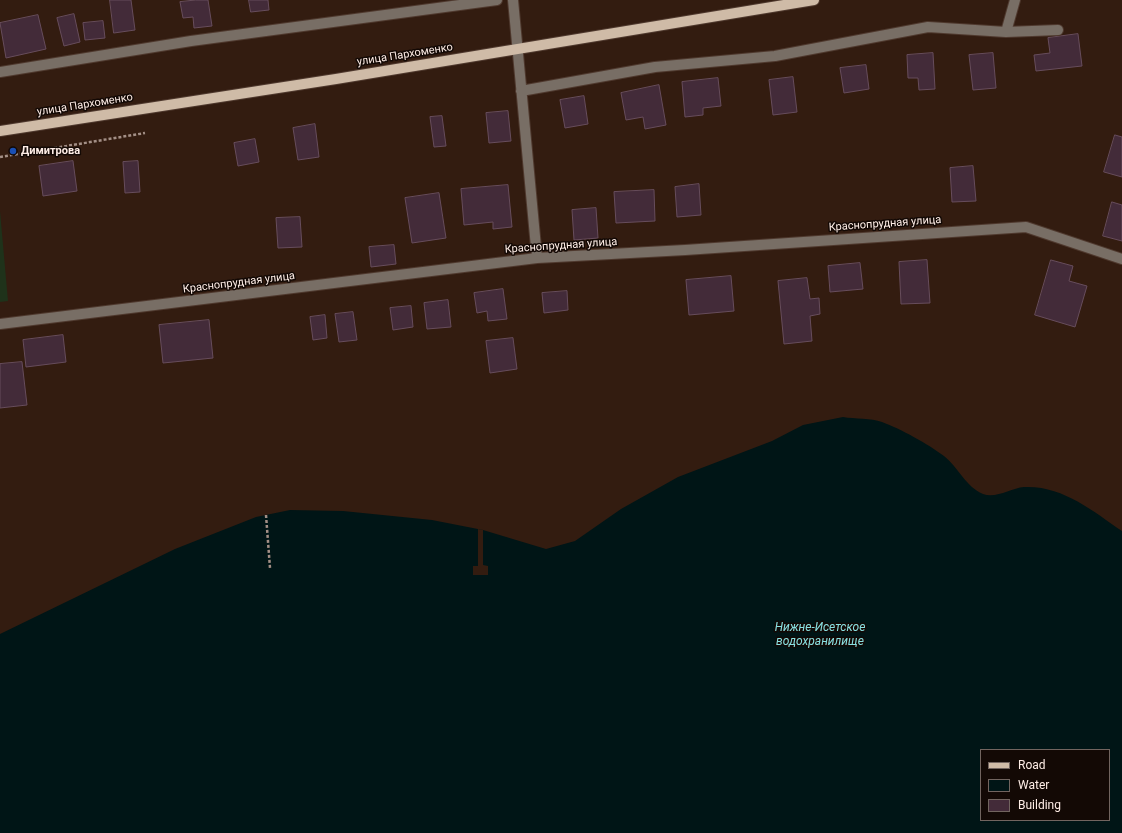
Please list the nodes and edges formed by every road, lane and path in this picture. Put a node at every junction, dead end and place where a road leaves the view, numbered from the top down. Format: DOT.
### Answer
graph roads {
  1 [pos="498,0"];
  2 [pos="513,0"];
  3 [pos="814,0"];
  4 [pos="1015,0"];
  5 [pos="1058,30"];
  6 [pos="1006,32"];
  7 [pos="517,49"];
  8 [pos="0,72"];
  9 [pos="521,91"];
  10 [pos="0,131"];
  11 [pos="145,133"];
  12 [pos="0,157"];
  13 [pos="537,258"];
  14 [pos="1122,259"];
  15 [pos="0,324"];
  16 [pos="266,515"];
  17 [pos="270,568"];
  1 -- 8 [label="street"];
  2 -- 7 [label="street"];
  3 -- 7 [label="main road, улица Пархоменко"];
  4 -- 6 [label="street"];
  5 -- 6 [label="street"];
  6 -- 9 [label="street"];
  7 -- 9 [label="street"];
  7 -- 10 [label="main road, улица Пархоменко"];
  9 -- 13 [label="street"];
  11 -- 12 [label="path"];
  13 -- 14 [label="street, Краснопрудная улица"];
  13 -- 15 [label="street, Краснопрудная улица"];
  16 -- 17 [label="path"];
}
